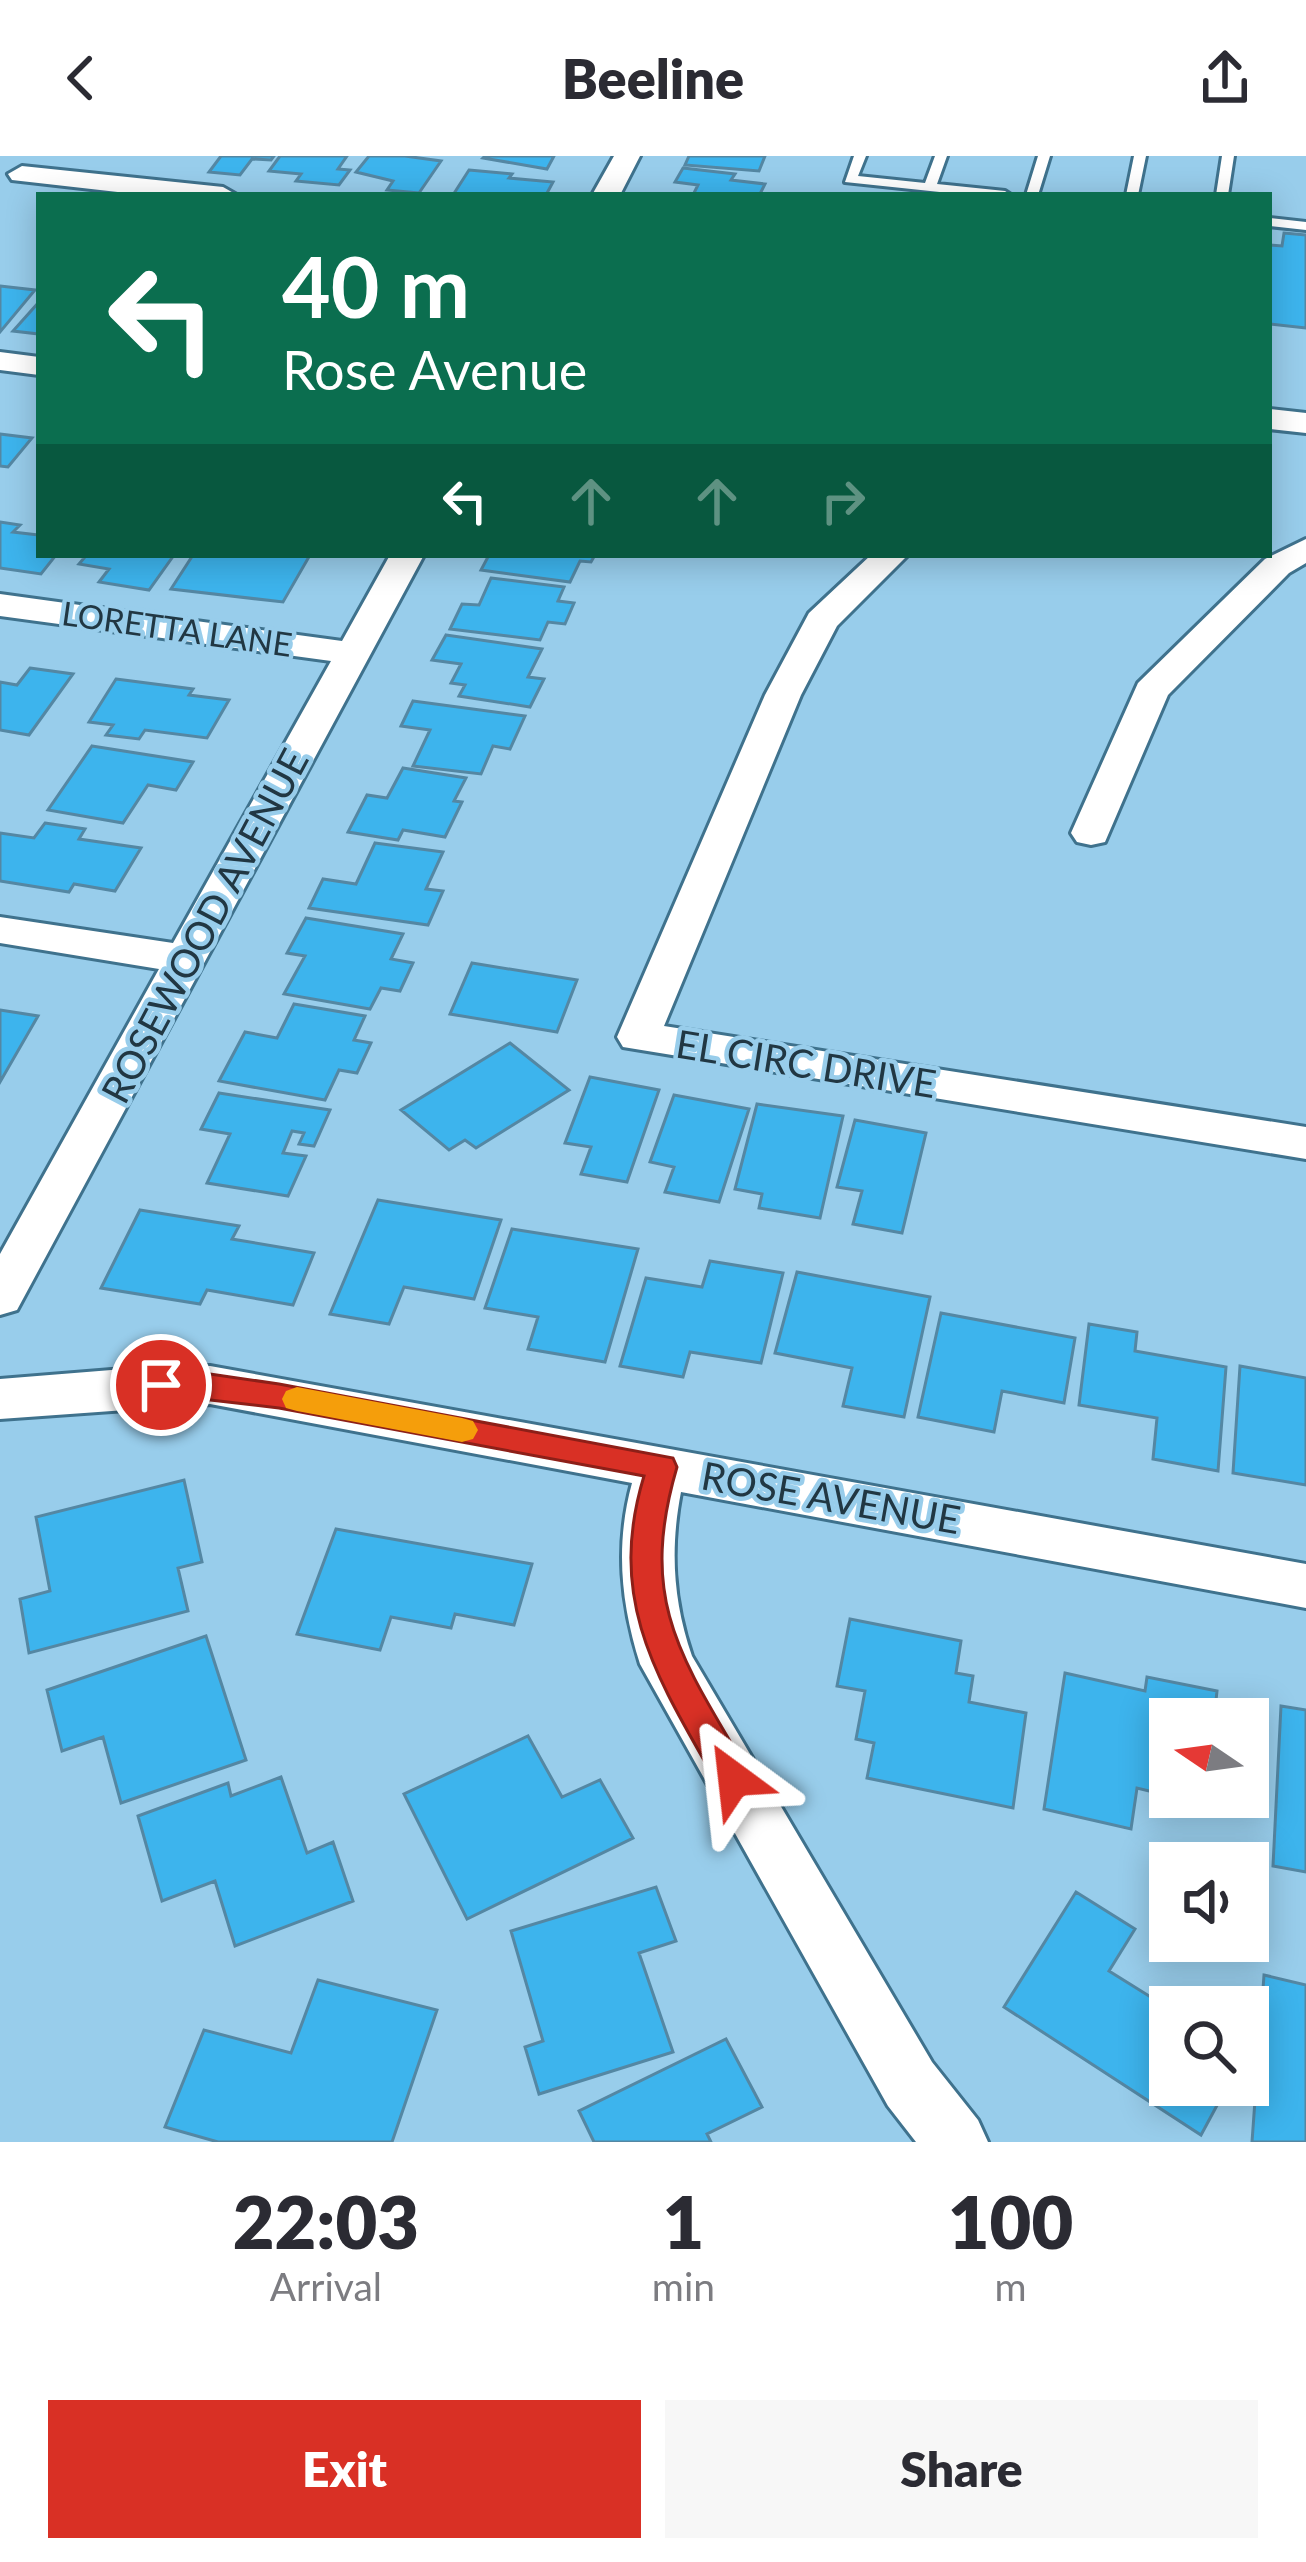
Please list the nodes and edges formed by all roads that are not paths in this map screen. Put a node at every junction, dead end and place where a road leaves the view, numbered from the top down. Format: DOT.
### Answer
graph roads {
  1 [pos="627,156"];
  2 [pos="860,156"];
  3 [pos="941,156"];
  4 [pos="1044,156"];
  5 [pos="1140,156"];
  6 [pos="1228,156"];
  7 [pos="31,165"];
  8 [pos="930,187"];
  9 [pos="204,192"];
  10 [pos="608,192"];
  11 [pos="977,192"];
  12 [pos="1033,192"];
  13 [pos="1133,192"];
  14 [pos="1222,192"];
  15 [pos="0,198"];
  16 [pos="1272,222"];
  17 [pos="1306,226"];
  18 [pos="0,361"];
  19 [pos="36,365"];
  20 [pos="1272,418"];
  21 [pos="1306,423"];
  22 [pos="1306,549"];
  23 [pos="405,558"];
  24 [pos="888,558"];
  25 [pos="0,605"];
  26 [pos="353,653"];
  27 [pos="1090,832"];
  28 [pos="0,930"];
  29 [pos="185,959"];
  30 [pos="1306,1143"];
  31 [pos="0,1297"];
  32 [pos="0,1399"];
  33 [pos="662,1467"];
  34 [pos="1306,1586"];
  35 [pos="956,2142"];
  1 -- 10 [label="street"];
  2 -- 8 [label="lane"];
  3 -- 8 [label="lane"];
  4 -- 12 [label="lane"];
  5 -- 13 [label="lane"];
  6 -- 14 [label="lane"];
  7 -- 9 [label="street"];
  7 -- 15 [label="street"];
  8 -- 11 [label="lane"];
  16 -- 17 [label="lane"];
  18 -- 19 [label="street"];
  20 -- 21 [label="street"];
  22 -- 27 [label="street"];
  23 -- 26 [label="street, ROSEWOOD AVENUE"];
  24 -- 30 [label="street, EL CIRC DRIVE"];
  25 -- 26 [label="street, LORETTA LANE"];
  26 -- 29 [label="street, ROSEWOOD AVENUE"];
  28 -- 29 [label="street"];
  29 -- 31 [label="street, ROSEWOOD AVENUE"];
  32 -- 33 [label="street, ROSE AVENUE"];
  33 -- 34 [label="street, ROSE AVENUE"];
  33 -- 35 [label="street"];
}
